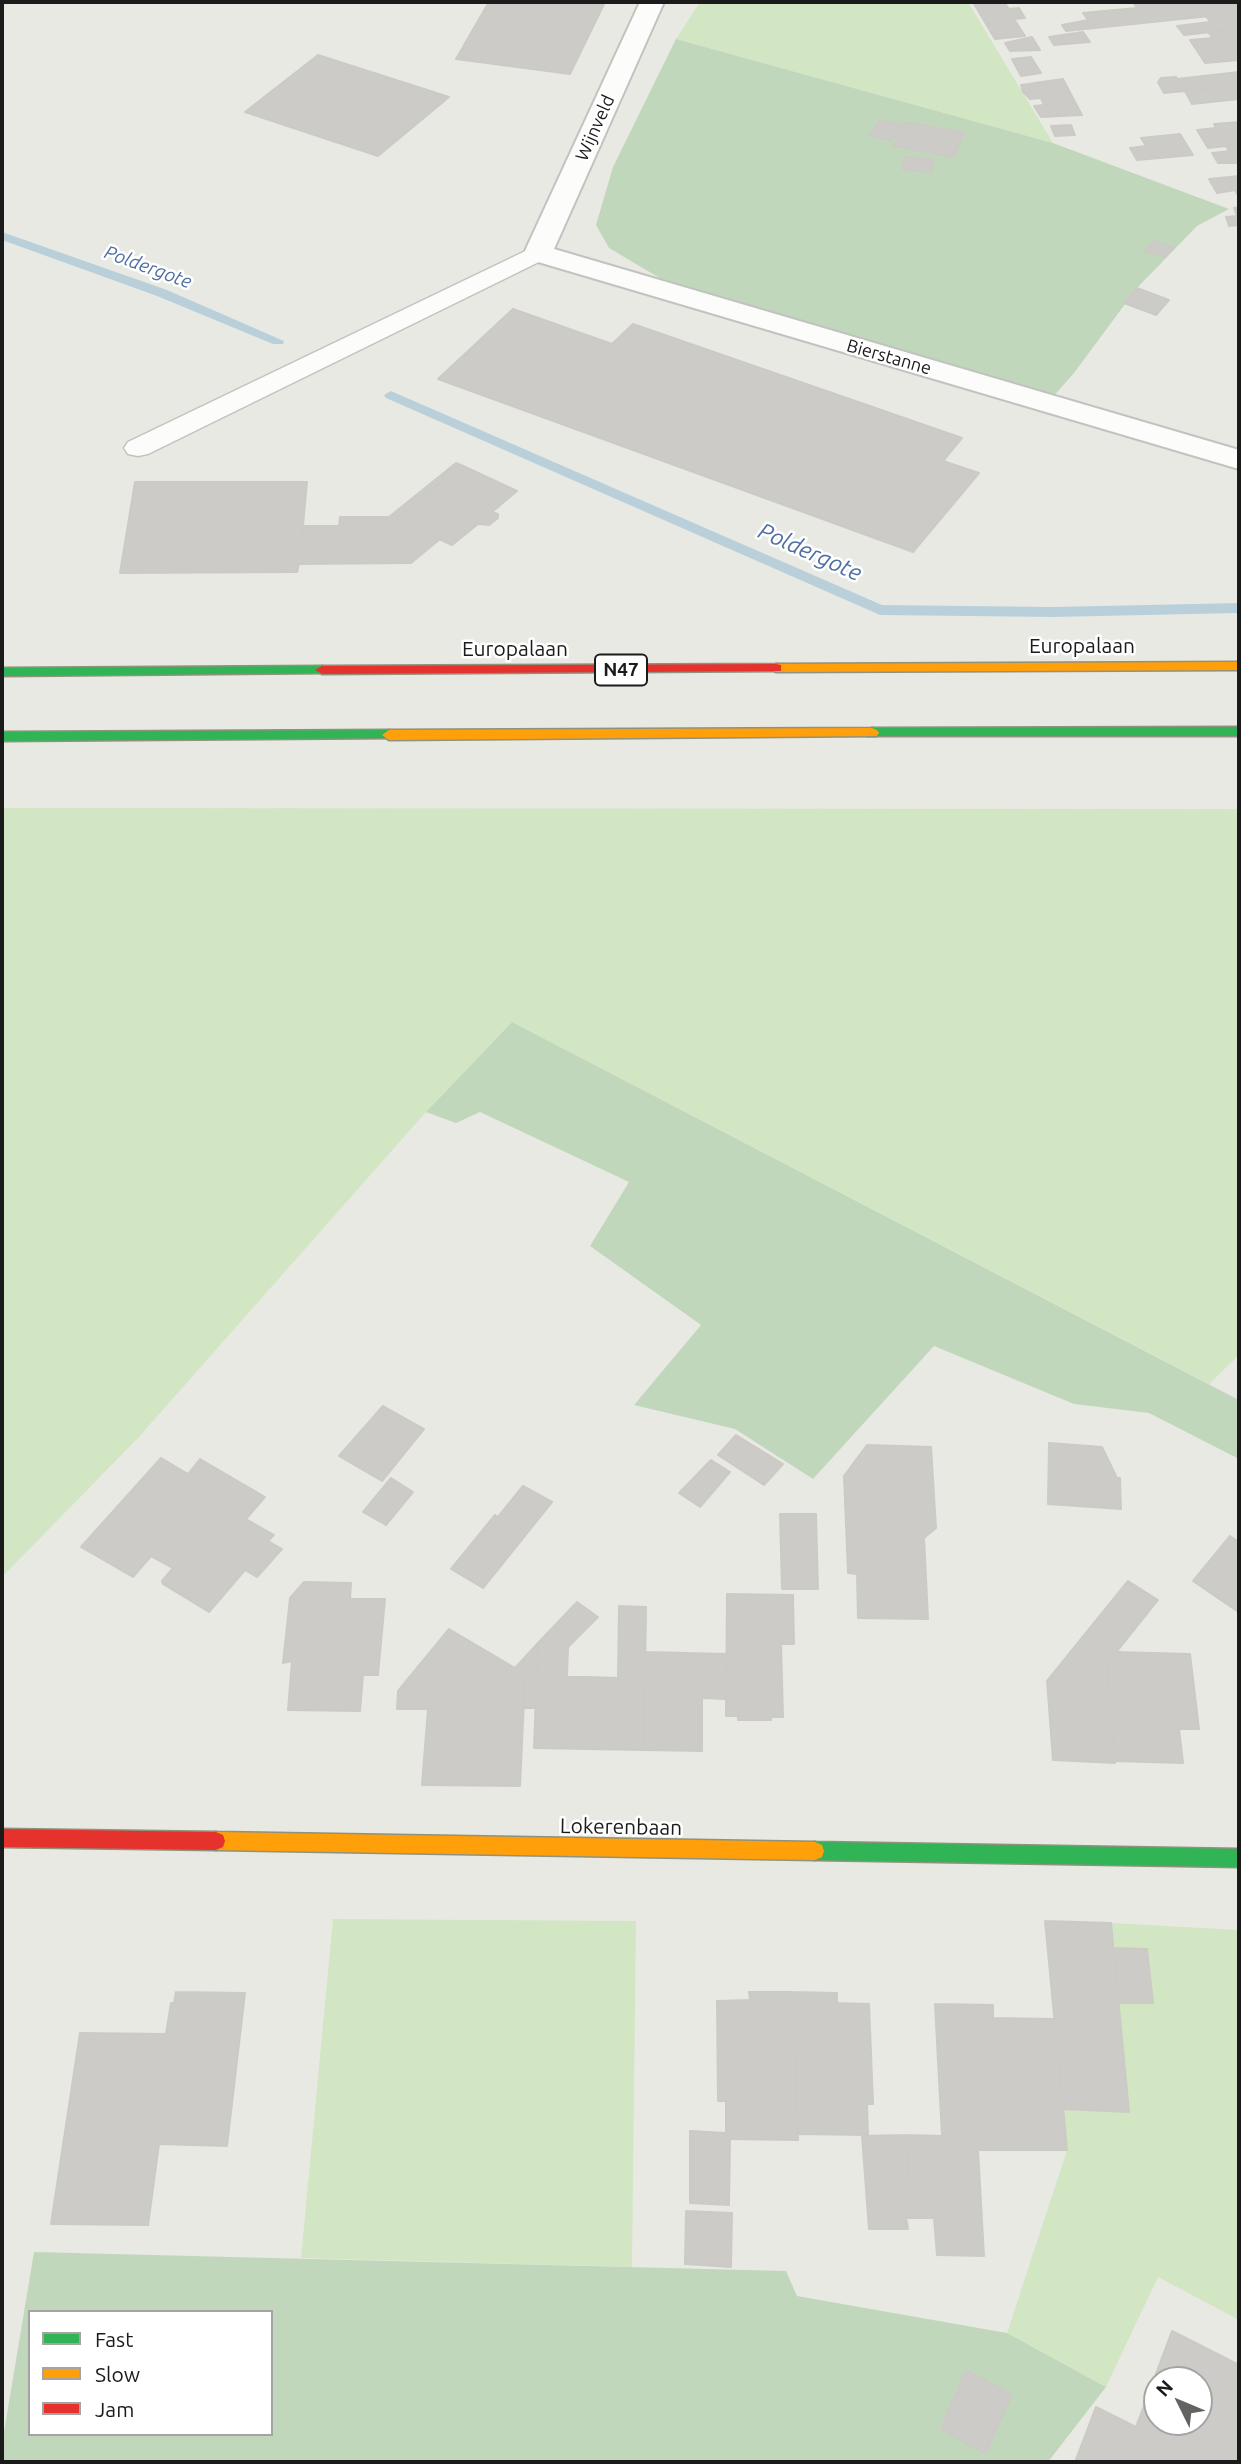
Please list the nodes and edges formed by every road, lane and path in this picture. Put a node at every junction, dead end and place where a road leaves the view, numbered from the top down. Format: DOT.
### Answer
graph roads {
  1 [pos="652,2"];
  2 [pos="538,253"];
  3 [pos="138,448"];
  4 [pos="1239,460"];
  5 [pos="1239,666"];
  6 [pos="2,673"];
  7 [pos="1239,732"];
  8 [pos="2,737"];
  9 [pos="2,1838"];
  10 [pos="1239,1858"];
  1 -- 2 [label="street, Wijnveld"];
  2 -- 3 [label="lane"];
  2 -- 4 [label="street, Bierstanne"];
  5 -- 6 [label="main road, Europalaan / N47"];
  7 -- 8 [label="main road"];
  9 -- 10 [label="main road, Lokerenbaan"];
}
